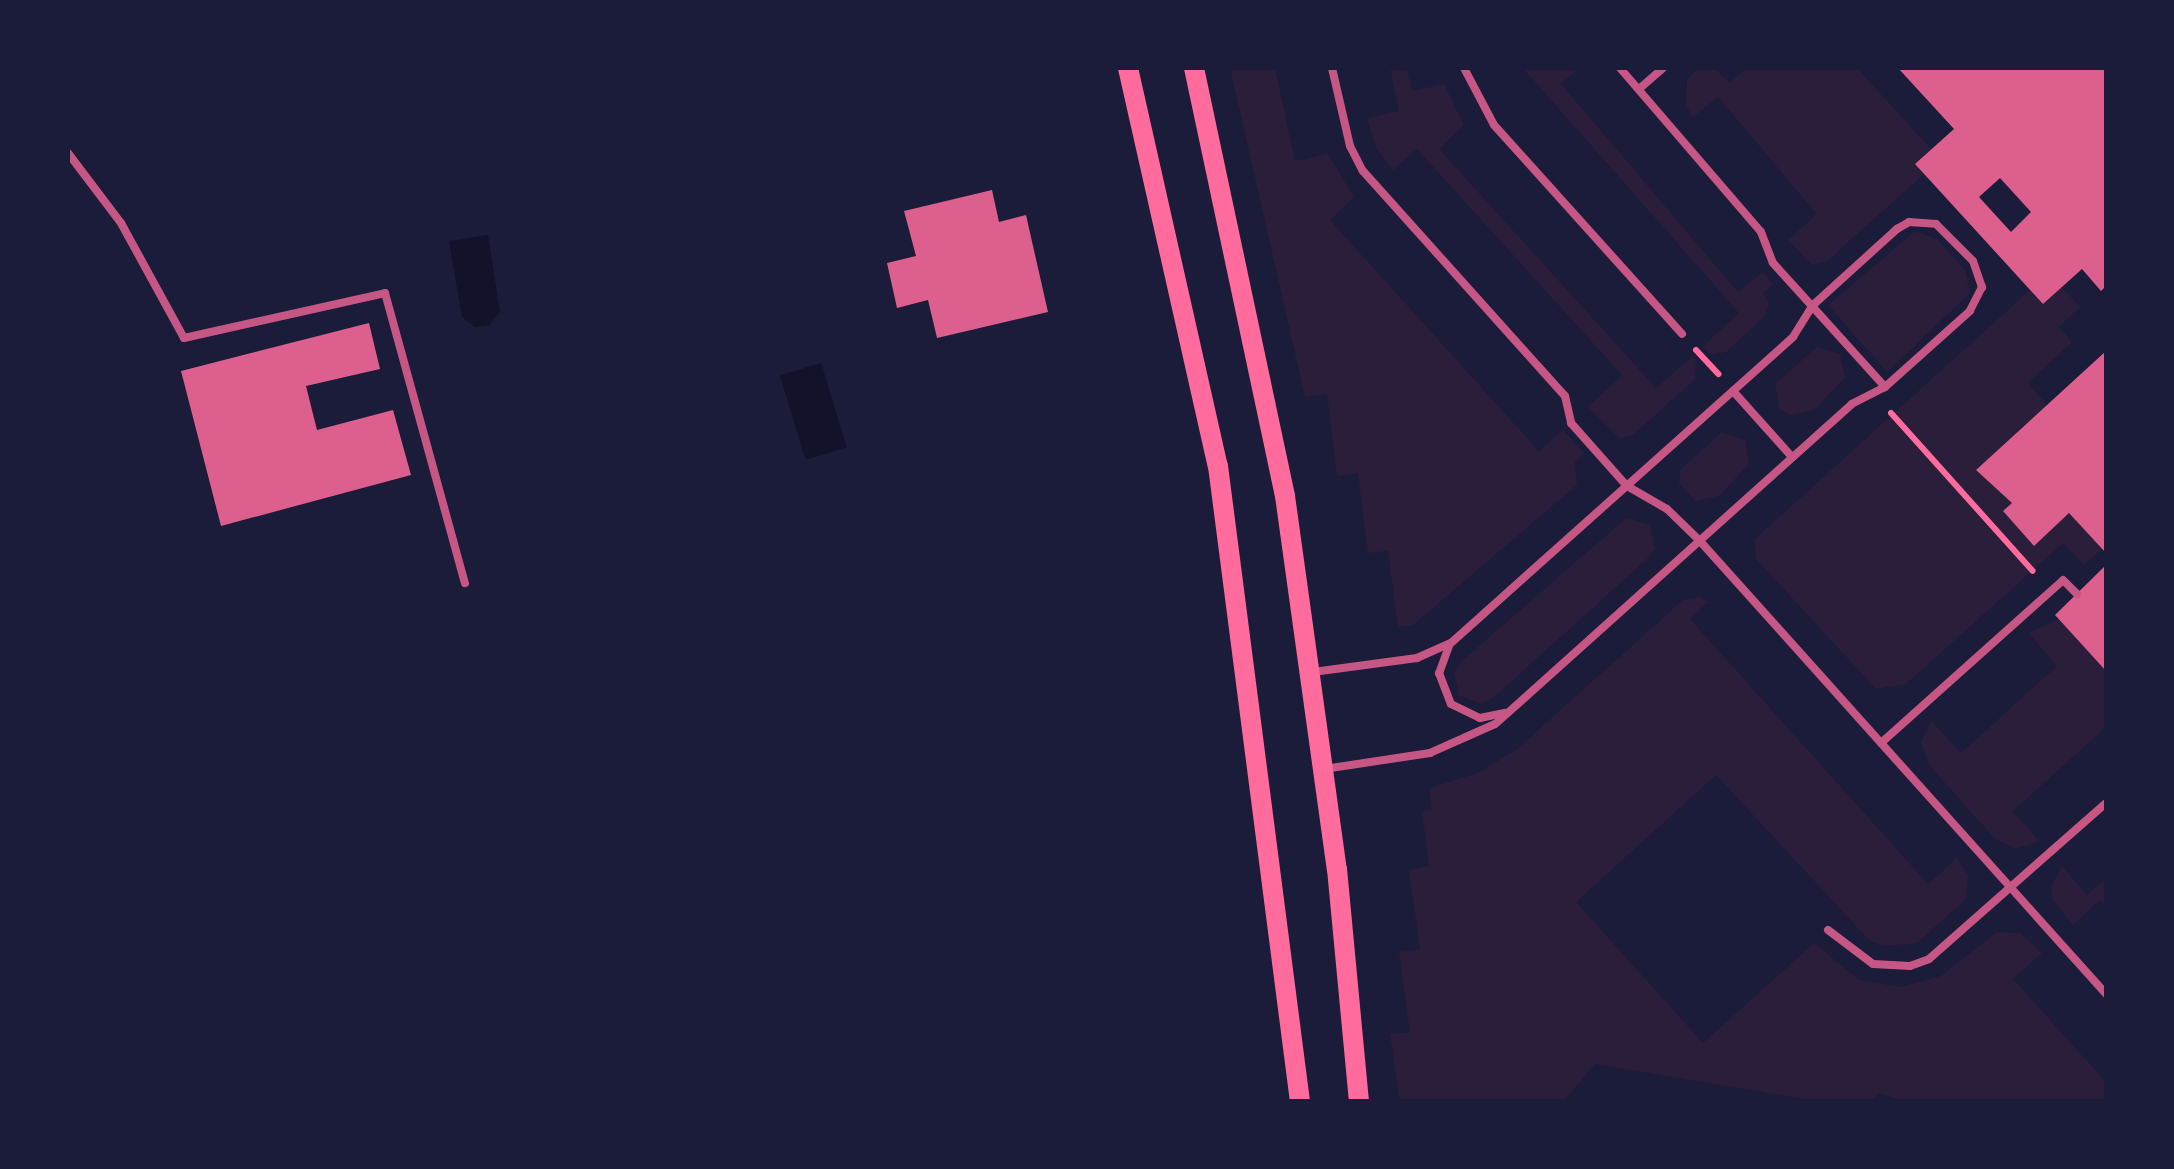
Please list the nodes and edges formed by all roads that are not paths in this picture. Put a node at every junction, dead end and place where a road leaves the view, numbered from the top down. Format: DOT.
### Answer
graph roads {
  1 [pos="1128,68"];
  2 [pos="1194,68"];
  3 [pos="1332,68"];
  4 [pos="1464,68"];
  5 [pos="1620,68"];
  6 [pos="1663,68"];
  7 [pos="1639,90"];
  8 [pos="68,153"];
  9 [pos="1812,306"];
  10 [pos="1682,334"];
  11 [pos="1886,387"];
  12 [pos="1733,391"];
  13 [pos="1792,457"];
  14 [pos="1627,486"];
  15 [pos="1699,540"];
  16 [pos="464,583"];
  17 [pos="2077,594"];
  18 [pos="1452,642"];
  19 [pos="1309,673"];
  20 [pos="1511,709"];
  21 [pos="1881,743"];
  22 [pos="1324,768"];
  23 [pos="2106,803"];
  24 [pos="2012,888"];
  25 [pos="1828,930"];
  26 [pos="2106,994"];
  27 [pos="1300,1102"];
  28 [pos="1359,1102"];
  1 -- 27 [label="main road"];
  2 -- 19 [label="main road"];
  3 -- 14 [label="lane"];
  4 -- 10 [label="lane"];
  5 -- 7 [label="lane"];
  6 -- 7 [label="lane"];
  7 -- 9 [label="lane"];
  8 -- 16 [label="lane"];
  9 -- 11 [label="lane"];
  9 -- 11 [label="lane"];
  9 -- 12 [label="lane"];
  11 -- 13 [label="lane"];
  12 -- 13 [label="lane"];
  12 -- 14 [label="lane"];
  13 -- 15 [label="lane"];
  14 -- 15 [label="lane"];
  14 -- 18 [label="lane"];
  15 -- 20 [label="lane"];
  15 -- 21 [label="lane"];
  17 -- 21 [label="lane"];
  18 -- 19 [label="lane"];
  18 -- 20 [label="lane"];
  19 -- 22 [label="main road"];
  20 -- 22 [label="lane"];
  21 -- 24 [label="lane"];
  22 -- 28 [label="main road"];
  23 -- 24 [label="lane"];
  24 -- 25 [label="lane"];
  24 -- 26 [label="lane"];
}
